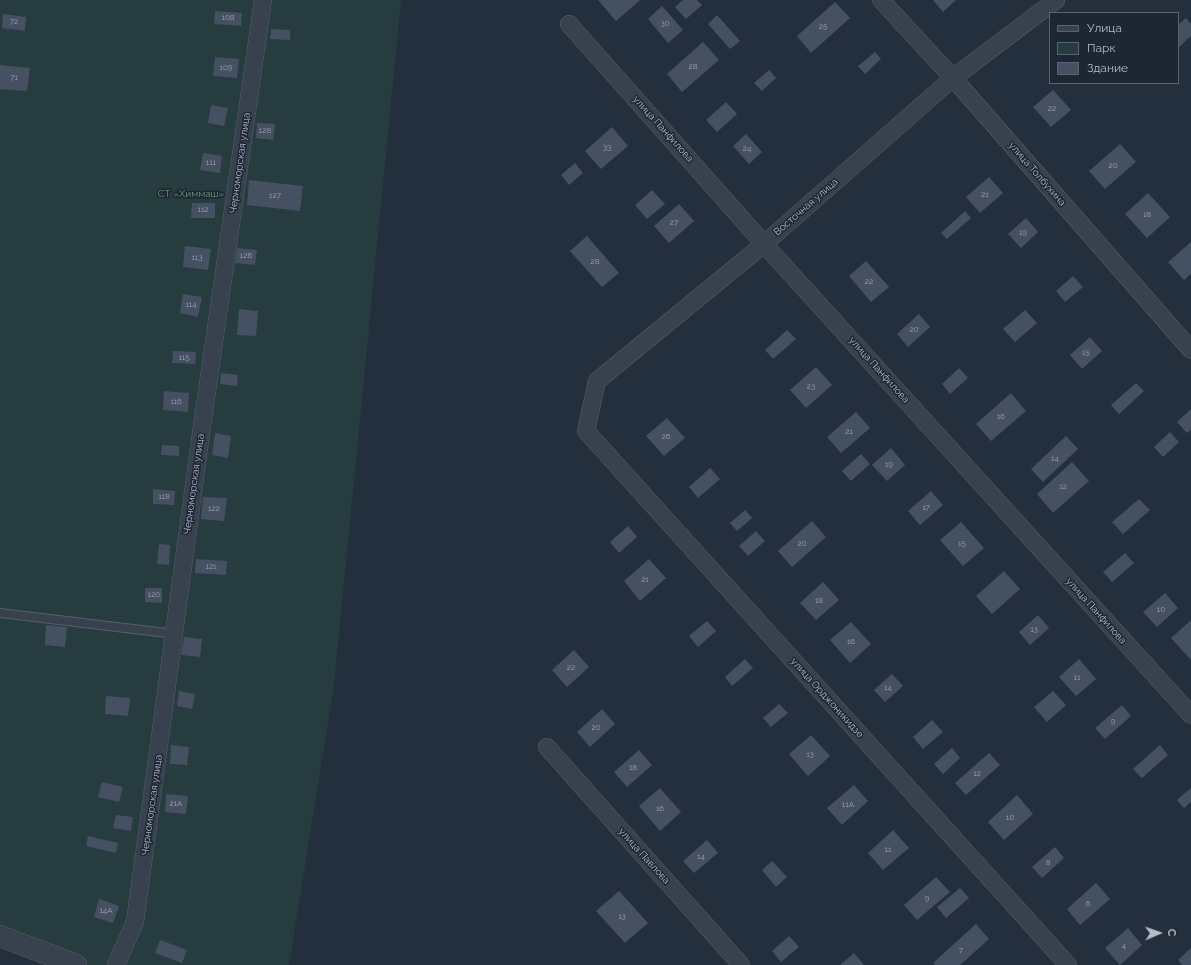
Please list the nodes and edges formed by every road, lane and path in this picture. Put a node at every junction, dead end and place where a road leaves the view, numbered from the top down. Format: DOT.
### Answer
graph roads {
  1 [pos="263,0"];
  2 [pos="881,0"];
  3 [pos="1056,0"];
  4 [pos="569,24"];
  5 [pos="953,78"];
  6 [pos="764,244"];
  7 [pos="1191,350"];
  8 [pos="586,431"];
  9 [pos="0,613"];
  10 [pos="175,634"];
  11 [pos="1191,716"];
  12 [pos="548,747"];
  13 [pos="0,936"];
  14 [pos="76,965"];
  15 [pos="116,965"];
  16 [pos="741,965"];
  17 [pos="1068,965"];
  1 -- 10 [label="street, Черноморская улица"];
  2 -- 5 [label="street, улица Толбухина"];
  3 -- 5 [label="street, Восточная улица"];
  4 -- 6 [label="street, улица Панфилова"];
  5 -- 6 [label="street, Восточная улица"];
  5 -- 7 [label="street, улица Толбухина"];
  6 -- 8 [label="street, Восточная улица"];
  6 -- 11 [label="street, улица Панфилова"];
  8 -- 17 [label="street, улица Орджоникидзе"];
  9 -- 10 [label="lane"];
  10 -- 15 [label="street, Черноморская улица"];
  12 -- 16 [label="street, улица Павлова"];
  13 -- 14 [label="street"];
}
